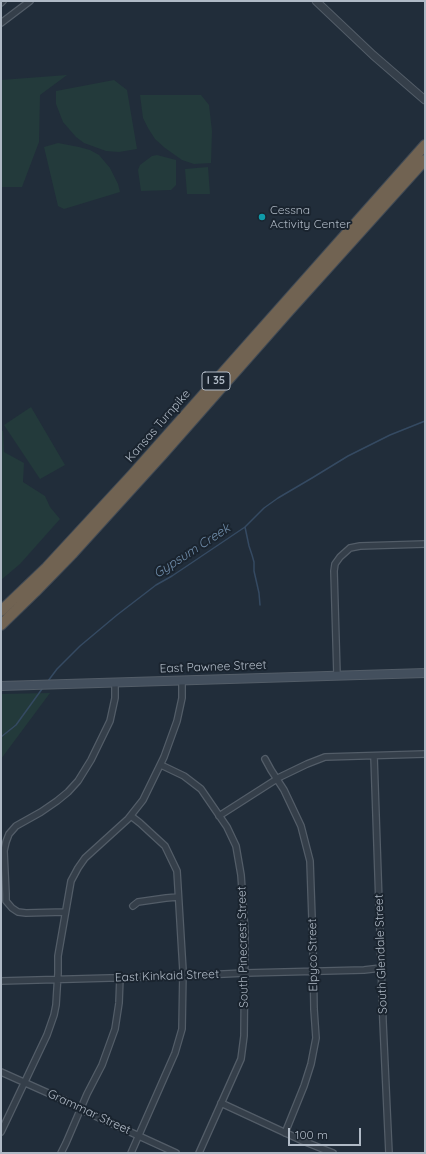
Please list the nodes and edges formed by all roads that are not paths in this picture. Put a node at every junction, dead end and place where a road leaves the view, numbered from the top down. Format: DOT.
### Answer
graph roads {
  1 [pos="30,1"];
  2 [pos="316,1"];
  3 [pos="1,23"];
  4 [pos="425,100"];
  5 [pos="425,145"];
  6 [pos="425,160"];
  7 [pos="425,544"];
  8 [pos="1,611"];
  9 [pos="1,625"];
  10 [pos="425,673"];
  11 [pos="337,675"];
  12 [pos="182,680"];
  13 [pos="115,682"];
  14 [pos="1,686"];
  15 [pos="425,754"];
  16 [pos="374,756"];
  17 [pos="266,759"];
  18 [pos="161,765"];
  19 [pos="277,779"];
  20 [pos="130,816"];
  21 [pos="219,816"];
  22 [pos="178,897"];
  23 [pos="133,906"];
  24 [pos="65,912"];
  25 [pos="381,968"];
  26 [pos="314,971"];
  27 [pos="245,973"];
  28 [pos="182,976"];
  29 [pos="120,978"];
  30 [pos="58,979"];
  31 [pos="1,981"];
  32 [pos="1,1072"];
  33 [pos="24,1082"];
  34 [pos="221,1103"];
  35 [pos="80,1109"];
  36 [pos="1,1132"];
  37 [pos="285,1133"];
  38 [pos="138,1136"];
  39 [pos="60,1153"];
  40 [pos="130,1153"];
  41 [pos="176,1153"];
  42 [pos="199,1153"];
  43 [pos="333,1153"];
  44 [pos="389,1153"];
  1 -- 3 [label="street"];
  2 -- 4 [label="street"];
  5 -- 8 [label="highway, Kansas Turnpike / I 35"];
  6 -- 9 [label="highway, Kansas Turnpike / I 35"];
  7 -- 11 [label="street"];
  10 -- 11 [label="main road, East Pawnee Street"];
  11 -- 12 [label="main road, East Pawnee Street"];
  12 -- 13 [label="main road, East Pawnee Street"];
  12 -- 18 [label="street"];
  13 -- 14 [label="main road, East Pawnee Street"];
  13 -- 24 [label="street"];
  15 -- 16 [label="street"];
  16 -- 19 [label="street"];
  16 -- 25 [label="street, South Glendale Street"];
  17 -- 19 [label="street, Elpyco Street"];
  18 -- 20 [label="street"];
  18 -- 21 [label="street, South Pinecrest Street"];
  19 -- 21 [label="street"];
  19 -- 26 [label="street, Elpyco Street"];
  20 -- 22 [label="street"];
  20 -- 24 [label="street"];
  21 -- 27 [label="street, South Pinecrest Street"];
  22 -- 23 [label="street"];
  22 -- 28 [label="street"];
  24 -- 30 [label="street"];
  25 -- 26 [label="street, East Kinkaid Street"];
  25 -- 44 [label="street, South Glendale Street"];
  26 -- 27 [label="street, East Kinkaid Street"];
  26 -- 37 [label="street, Elpyco Street"];
  27 -- 28 [label="street, East Kinkaid Street"];
  27 -- 34 [label="street, South Pinecrest Street"];
  28 -- 29 [label="street, East Kinkaid Street"];
  28 -- 38 [label="street"];
  29 -- 30 [label="street, East Kinkaid Street"];
  29 -- 35 [label="street"];
  30 -- 31 [label="street, East Kinkaid Street"];
  30 -- 33 [label="street"];
  32 -- 33 [label="street, Grammar Street"];
  33 -- 35 [label="street, Grammar Street"];
  33 -- 36 [label="street"];
  34 -- 37 [label="street"];
  34 -- 42 [label="street, South Pinecrest Street"];
  35 -- 38 [label="street, Grammar Street"];
  35 -- 39 [label="street"];
  37 -- 43 [label="street"];
  38 -- 40 [label="street"];
  38 -- 41 [label="street, Grammar Street"];
}
